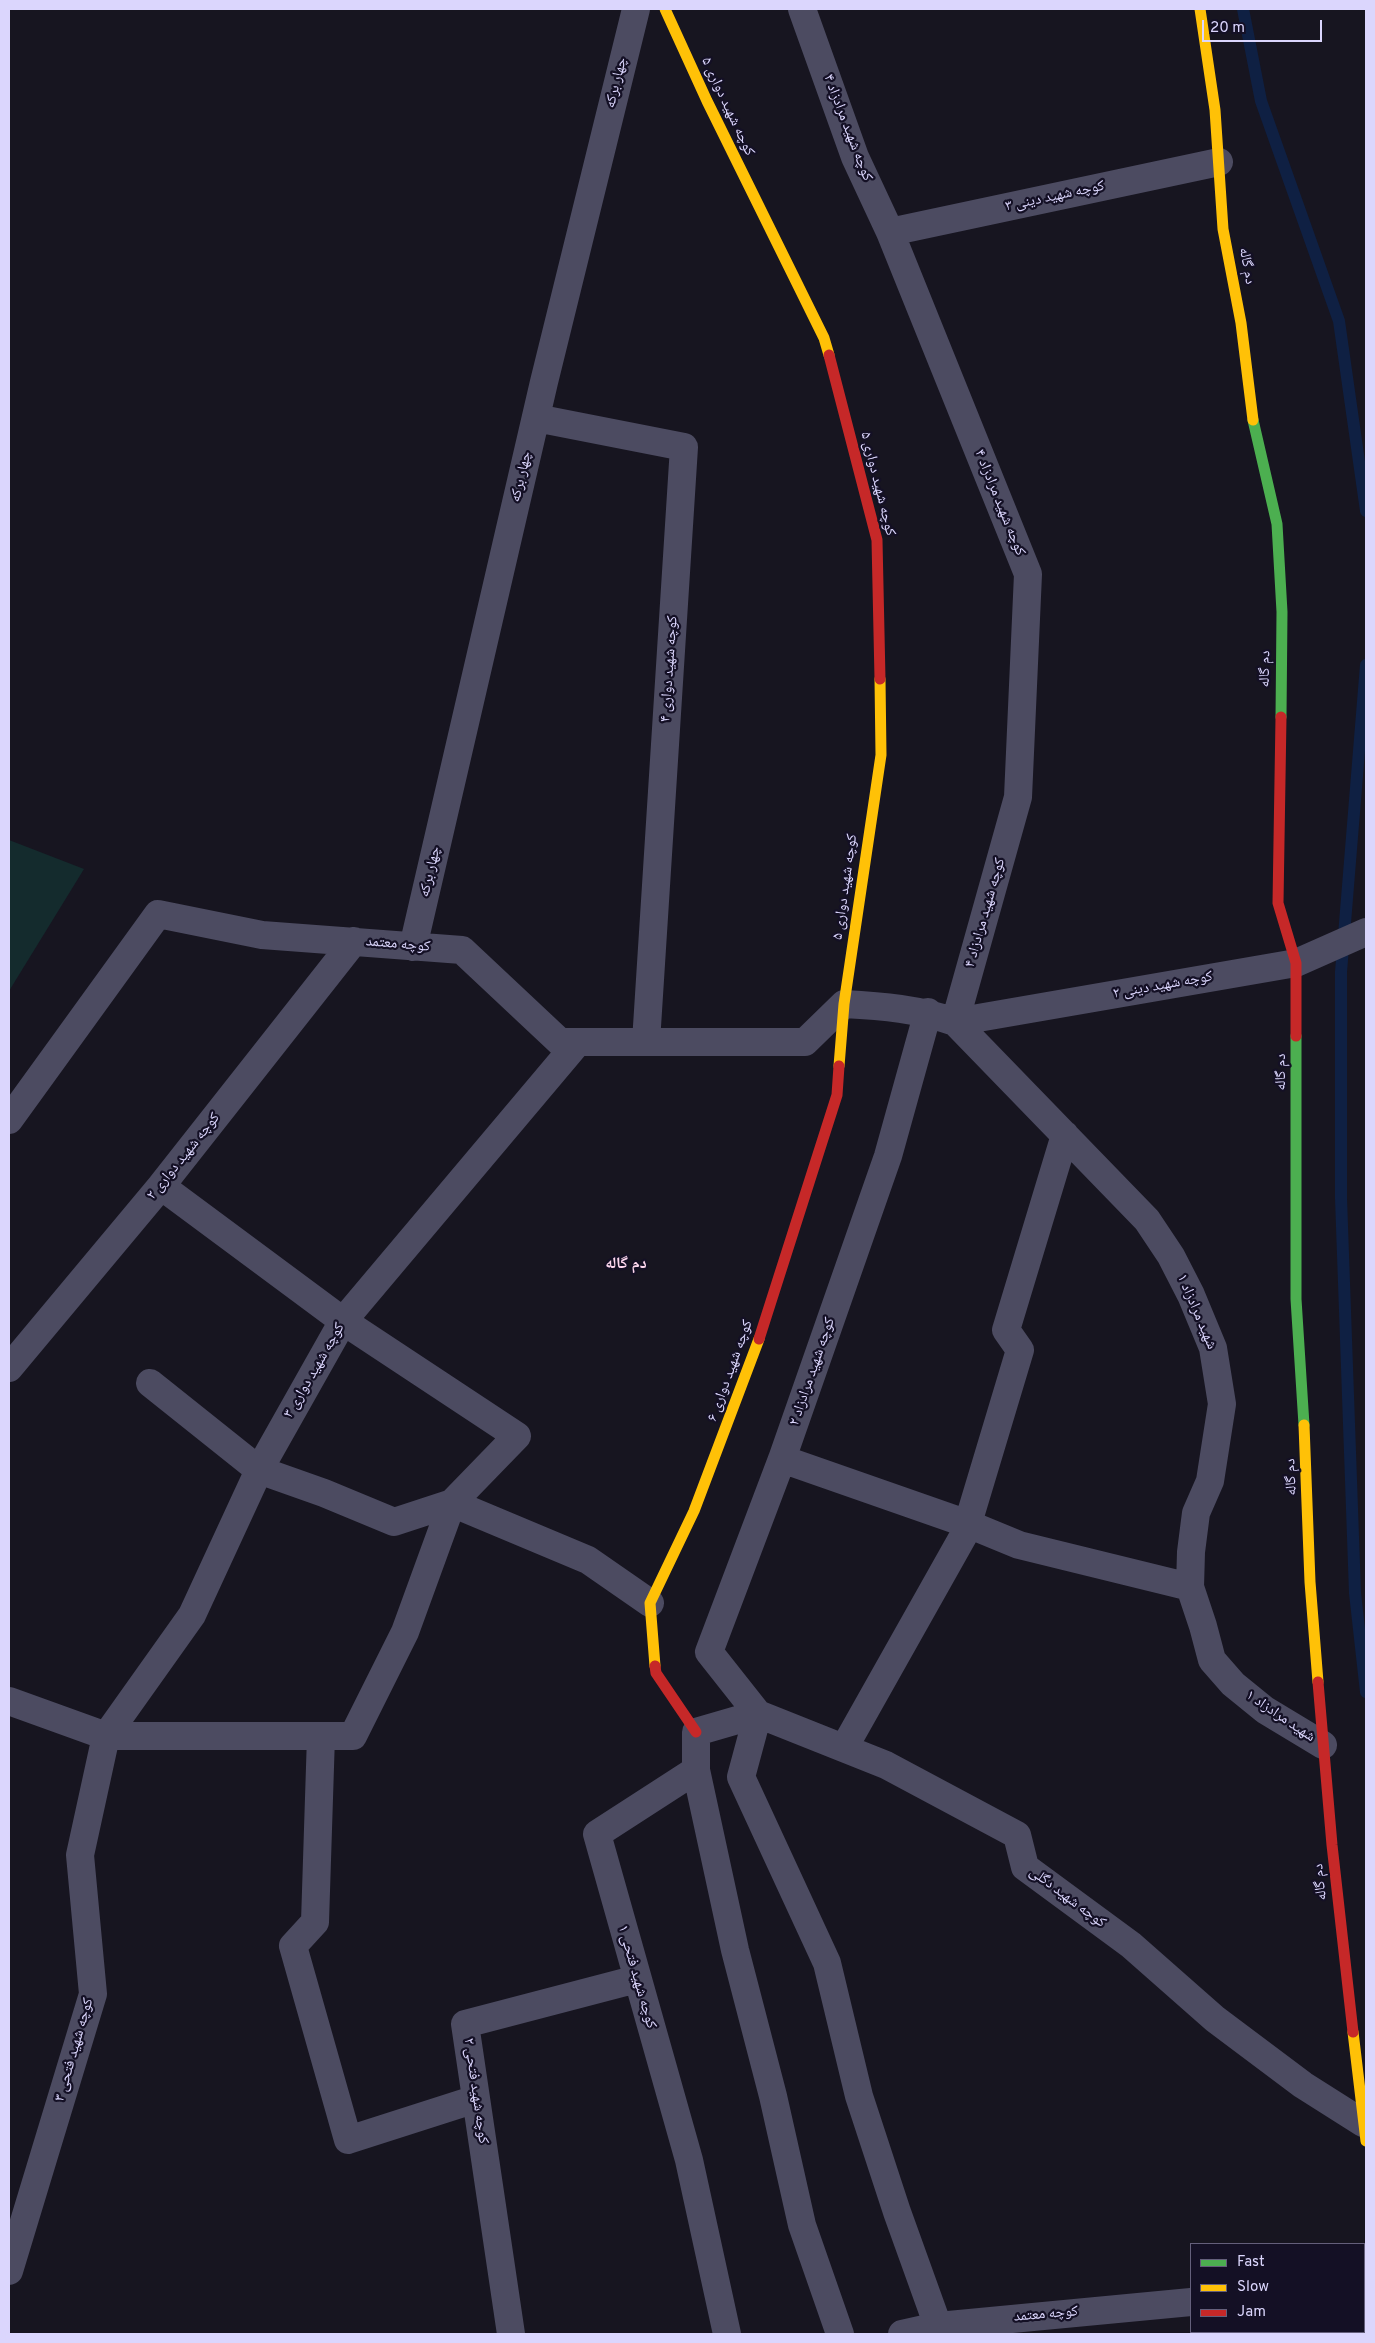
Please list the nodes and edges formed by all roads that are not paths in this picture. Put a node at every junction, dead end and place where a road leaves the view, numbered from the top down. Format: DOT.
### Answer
graph roads {
  1 [pos="636,9"];
  2 [pos="666,9"];
  3 [pos="802,9"];
  4 [pos="1200,9"];
  5 [pos="1219,162"];
  6 [pos="890,232"];
  7 [pos="536,418"];
  8 [pos="1366,932"];
  9 [pos="354,941"];
  10 [pos="413,946"];
  11 [pos="1296,963"];
  12 [pos="844,1004"];
  13 [pos="928,1012"];
  14 [pos="955,1022"];
  15 [pos="578,1042"];
  16 [pos="646,1042"];
  17 [pos="9,1120"];
  18 [pos="1065,1134"];
  19 [pos="161,1186"];
  20 [pos="343,1321"];
  21 [pos="9,1368"];
  22 [pos="150,1383"];
  23 [pos="782,1459"];
  24 [pos="259,1470"];
  25 [pos="452,1503"];
  26 [pos="968,1524"];
  27 [pos="1190,1587"];
  28 [pos="650,1603"];
  29 [pos="9,1701"];
  30 [pos="758,1714"];
  31 [pos="696,1732"];
  32 [pos="106,1736"];
  33 [pos="322,1736"];
  34 [pos="1323,1745"];
  35 [pos="844,1748"];
  36 [pos="696,1770"];
  37 [pos="637,1979"];
  38 [pos="476,2099"];
  39 [pos="1365,2132"];
  40 [pos="9,2271"];
  41 [pos="1190,2302"];
  42 [pos="938,2330"];
  43 [pos="511,2334"];
  44 [pos="726,2334"];
  45 [pos="840,2334"];
  46 [pos="902,2334"];
  1 -- 7 [label="street, چهار برکه"];
  2 -- 12 [label="street, کوچه شهید دواری ۵"];
  3 -- 6 [label="street, کوچه شهید مرادزاد ۴"];
  4 -- 5 [label="street, دم گاله"];
  5 -- 6 [label="street, کوچه شهید دینی ۳"];
  5 -- 11 [label="street, دم گاله"];
  6 -- 14 [label="street, کوچه شهید مرادزاد ۴"];
  7 -- 10 [label="street, چهار برکه"];
  7 -- 16 [label="street, کوچه شهید دواری ۴"];
  8 -- 11 [label="street, کوچه شهید دینی ۲"];
  9 -- 10 [label="street, کوچه معتمد"];
  9 -- 17 [label="street, کوچه معتمد"];
  9 -- 19 [label="street, کوچه شهید دواری ۲"];
  10 -- 15 [label="street, کوچه معتمد"];
  11 -- 14 [label="street, کوچه شهید دینی ۲"];
  11 -- 34 [label="street, دم گاله"];
  12 -- 13 [label="street"];
  12 -- 16 [label="street, کوچه معتمد"];
  12 -- 28 [label="street, کوچه شهید دواری ۶"];
  13 -- 14 [label="street"];
  13 -- 23 [label="street, کوچه شهید مرادزاد ۲"];
  14 -- 18 [label="street, شهید مرادزاد ۱"];
  15 -- 16 [label="street, کوچه معتمد"];
  15 -- 20 [label="street, کوچه شهید دواری ۳"];
  18 -- 26 [label="street"];
  18 -- 27 [label="street, شهید مرادزاد ۱"];
  19 -- 20 [label="street"];
  19 -- 21 [label="street, کوچه شهید دواری ۲"];
  20 -- 24 [label="street, کوچه شهید دواری ۳"];
  20 -- 25 [label="street"];
  22 -- 24 [label="street"];
  23 -- 26 [label="street"];
  23 -- 30 [label="street, کوچه شهید مرادزاد ۲"];
  24 -- 25 [label="street"];
  24 -- 32 [label="street, کوچه شهید دواری ۳"];
  25 -- 28 [label="street"];
  25 -- 33 [label="street"];
  26 -- 27 [label="street"];
  26 -- 35 [label="street"];
  27 -- 34 [label="street, شهید مرادزاد ۱"];
  28 -- 31 [label="street"];
  29 -- 32 [label="street"];
  30 -- 31 [label="street"];
  30 -- 35 [label="street, کوچه شهید دگلی"];
  30 -- 42 [label="street"];
  31 -- 36 [label="street"];
  32 -- 33 [label="street"];
  32 -- 40 [label="street, کوچه شهید فتحی ۳"];
  33 -- 38 [label="street"];
  34 -- 39 [label="street, دم گاله"];
  35 -- 39 [label="street, کوچه شهید دگلی"];
  36 -- 37 [label="street, کوچه شهید فتحی ۱"];
  36 -- 45 [label="street"];
  37 -- 38 [label="street, کوچه شهید فتحی ۲"];
  37 -- 44 [label="street, کوچه شهید فتحی ۱"];
  38 -- 43 [label="street, کوچه شهید فتحی ۲"];
  41 -- 42 [label="street, کوچه معتمد"];
  42 -- 46 [label="street, کوچه معتمد"];
}
